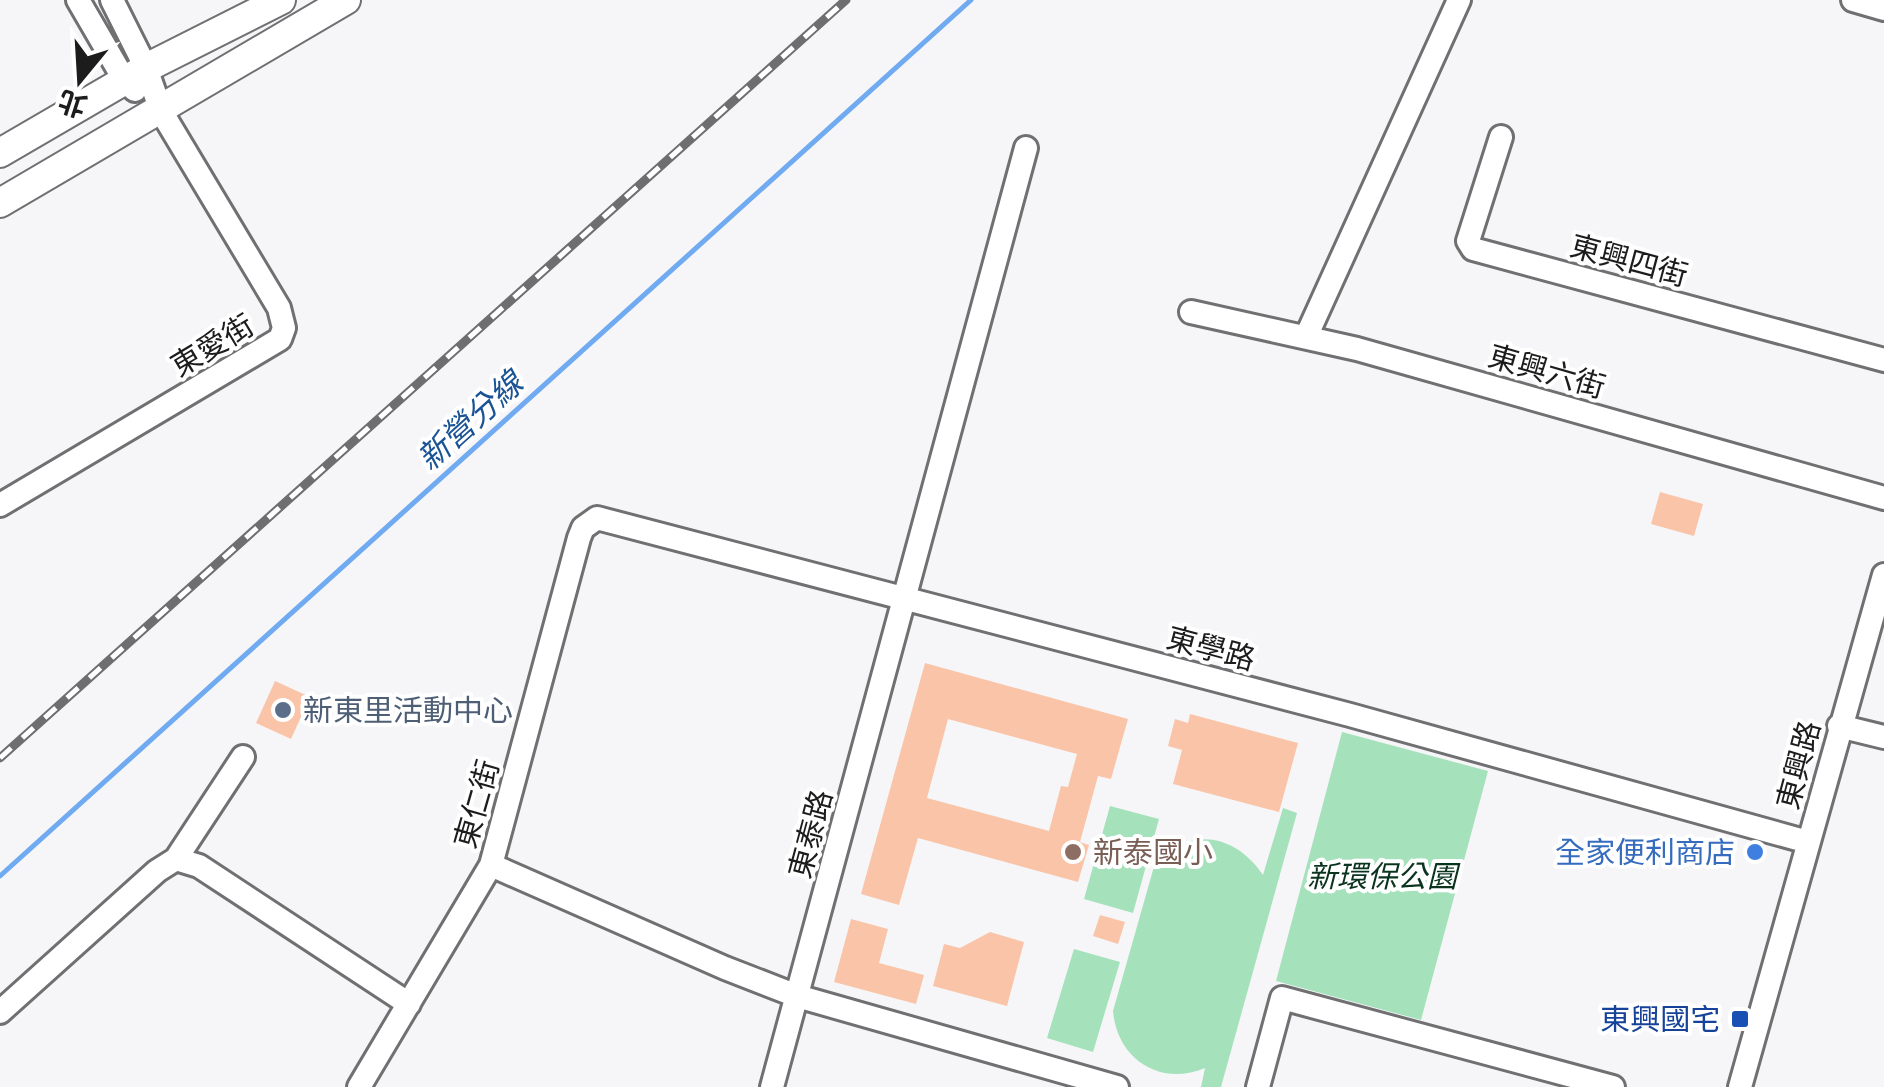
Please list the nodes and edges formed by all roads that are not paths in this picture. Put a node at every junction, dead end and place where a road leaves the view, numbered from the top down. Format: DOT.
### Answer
graph roads {
  1 [pos="78,0"];
  2 [pos="112,0"];
  3 [pos="272,0"];
  4 [pos="282,0"];
  5 [pos="346,0"];
  6 [pos="363,0"];
  7 [pos="1458,0"];
  8 [pos="1853,0"];
  9 [pos="1884,10"];
  10 [pos="219,30"];
  11 [pos="243,62"];
  12 [pos="136,74"];
  13 [pos="161,111"];
  14 [pos="1502,137"];
  15 [pos="1026,148"];
  16 [pos="0,153"];
  17 [pos="0,203"];
  18 [pos="1191,312"];
  19 [pos="1306,338"];
  20 [pos="1884,360"];
  21 [pos="1884,498"];
  22 [pos="0,504"];
  23 [pos="598,518"];
  24 [pos="1884,574"];
  25 [pos="903,597"];
  26 [pos="1839,726"];
  27 [pos="1884,737"];
  28 [pos="242,756"];
  29 [pos="1808,842"];
  30 [pos="176,860"];
  31 [pos="491,865"];
  32 [pos="796,996"];
  33 [pos="409,1004"];
  34 [pos="0,1012"];
  35 [pos="359,1087"];
  36 [pos="772,1087"];
  37 [pos="1117,1087"];
  38 [pos="1258,1087"];
  39 [pos="1613,1087"];
  40 [pos="1740,1087"];
  1 -- 12 [label="street"];
  2 -- 12 [label="street"];
  3 -- 10 [label="street"];
  4 -- 10 [label="main road"];
  5 -- 11 [label="main road"];
  6 -- 11 [label="street"];
  7 -- 19 [label="street"];
  8 -- 9 [label="street"];
  10 -- 12 [label="main road"];
  11 -- 13 [label="main road"];
  12 -- 13 [label="street"];
  12 -- 16 [label="main road"];
  13 -- 17 [label="main road"];
  13 -- 22 [label="street, 東愛街"];
  14 -- 20 [label="street, 東興四街"];
  15 -- 25 [label="street, 東泰路"];
  18 -- 19 [label="street, 東興六街"];
  19 -- 21 [label="street, 東興六街"];
  23 -- 25 [label="street, 東學路"];
  23 -- 31 [label="street, 東仁街"];
  24 -- 26 [label="street, 東興路"];
  25 -- 29 [label="street, 東學路"];
  25 -- 32 [label="street, 東泰路"];
  26 -- 27 [label="street"];
  26 -- 29 [label="street, 東興路"];
  28 -- 30 [label="street"];
  29 -- 40 [label="street, 東興路"];
  30 -- 33 [label="street"];
  30 -- 34 [label="street"];
  31 -- 32 [label="street"];
  31 -- 33 [label="street, 東仁街"];
  32 -- 36 [label="street, 東泰路"];
  32 -- 37 [label="street"];
  33 -- 35 [label="street, 東仁街"];
  38 -- 39 [label="street"];
}
